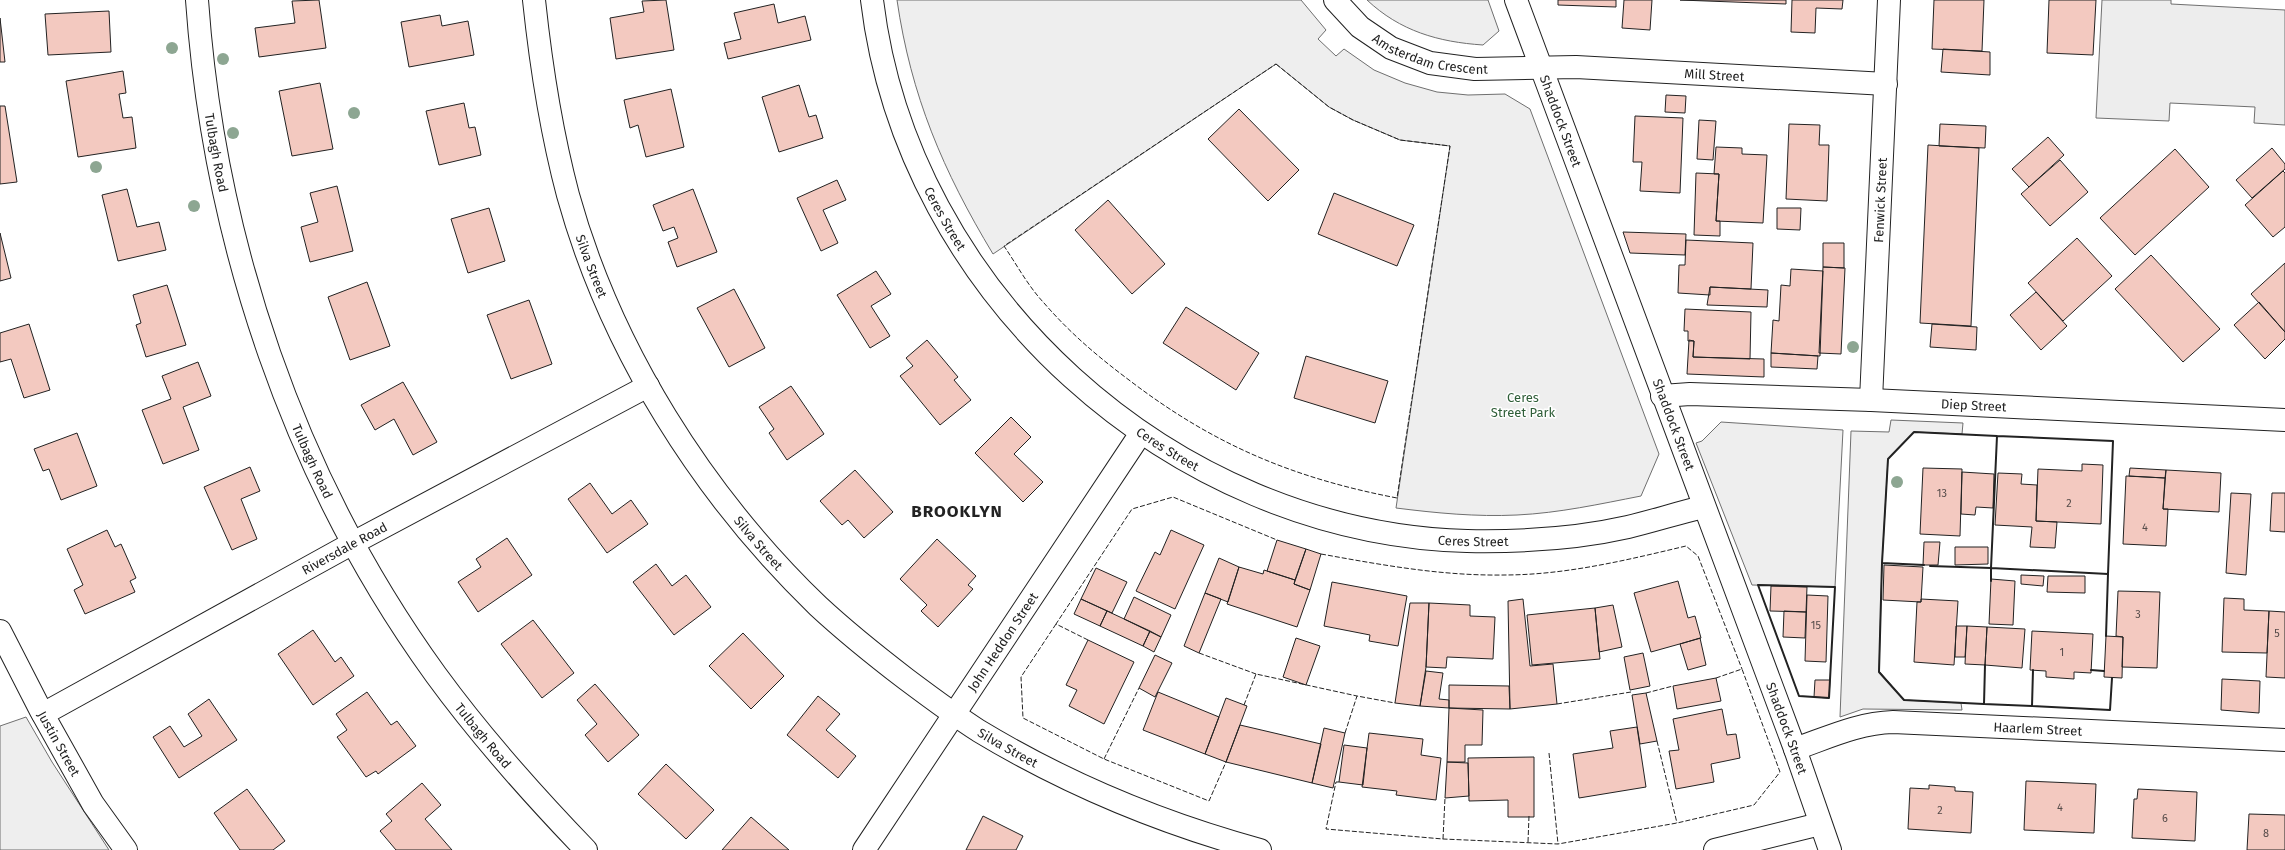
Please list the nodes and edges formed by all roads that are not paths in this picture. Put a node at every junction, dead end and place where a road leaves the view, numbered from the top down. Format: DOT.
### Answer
graph roads {
  1 [pos="197,0"];
  2 [pos="534,0"];
  3 [pos="872,0"];
  4 [pos="1335,0"];
  5 [pos="1516,0"];
  6 [pos="1889,0"];
  7 [pos="1542,68"];
  8 [pos="1886,84"];
  9 [pos="648,386"];
  10 [pos="1662,396"];
  11 [pos="1871,400"];
  12 [pos="2285,420"];
  13 [pos="1141,433"];
  14 [pos="1703,506"];
  15 [pos="353,543"];
  16 [pos="0,631"];
  17 [pos="43,714"];
  18 [pos="955,715"];
  19 [pos="2285,740"];
  20 [pos="1795,750"];
  21 [pos="1820,824"];
  22 [pos="126,850"];
  23 [pos="586,850"];
  24 [pos="864,850"];
  25 [pos="1260,850"];
  26 [pos="1715,850"];
  27 [pos="1830,850"];
  1 -- 15 [label="street, Tulbagh Road"];
  2 -- 9 [label="street, Silva Street"];
  3 -- 13 [label="street, Ceres Street"];
  4 -- 7 [label="street, Amsterdam Crescent"];
  5 -- 7 [label="street, Shaddock Street"];
  6 -- 8 [label="street, Fenwick Street"];
  7 -- 8 [label="street, Mill Street"];
  7 -- 10 [label="street, Shaddock Street"];
  8 -- 11 [label="street, Fenwick Street"];
  9 -- 15 [label="street, Riversdale Road"];
  9 -- 18 [label="street, Silva Street"];
  10 -- 11 [label="street, Diep Street"];
  10 -- 14 [label="street, Shaddock Street"];
  11 -- 12 [label="street, Diep Street"];
  13 -- 14 [label="street, Ceres Street"];
  13 -- 18 [label="street, John Heddon Street"];
  14 -- 20 [label="street, Shaddock Street"];
  15 -- 17 [label="street, Riversdale Road"];
  15 -- 23 [label="street, Tulbagh Road"];
  16 -- 17 [label="street, Justin Street"];
  17 -- 22 [label="street, Justin Street"];
  18 -- 24 [label="street, John Heddon Street"];
  18 -- 25 [label="street, Silva Street"];
  19 -- 20 [label="street, Haarlem Street"];
  20 -- 21 [label="street, Shaddock Street"];
  21 -- 26 [label="street"];
  21 -- 27 [label="street, Shaddock Street"];
}
